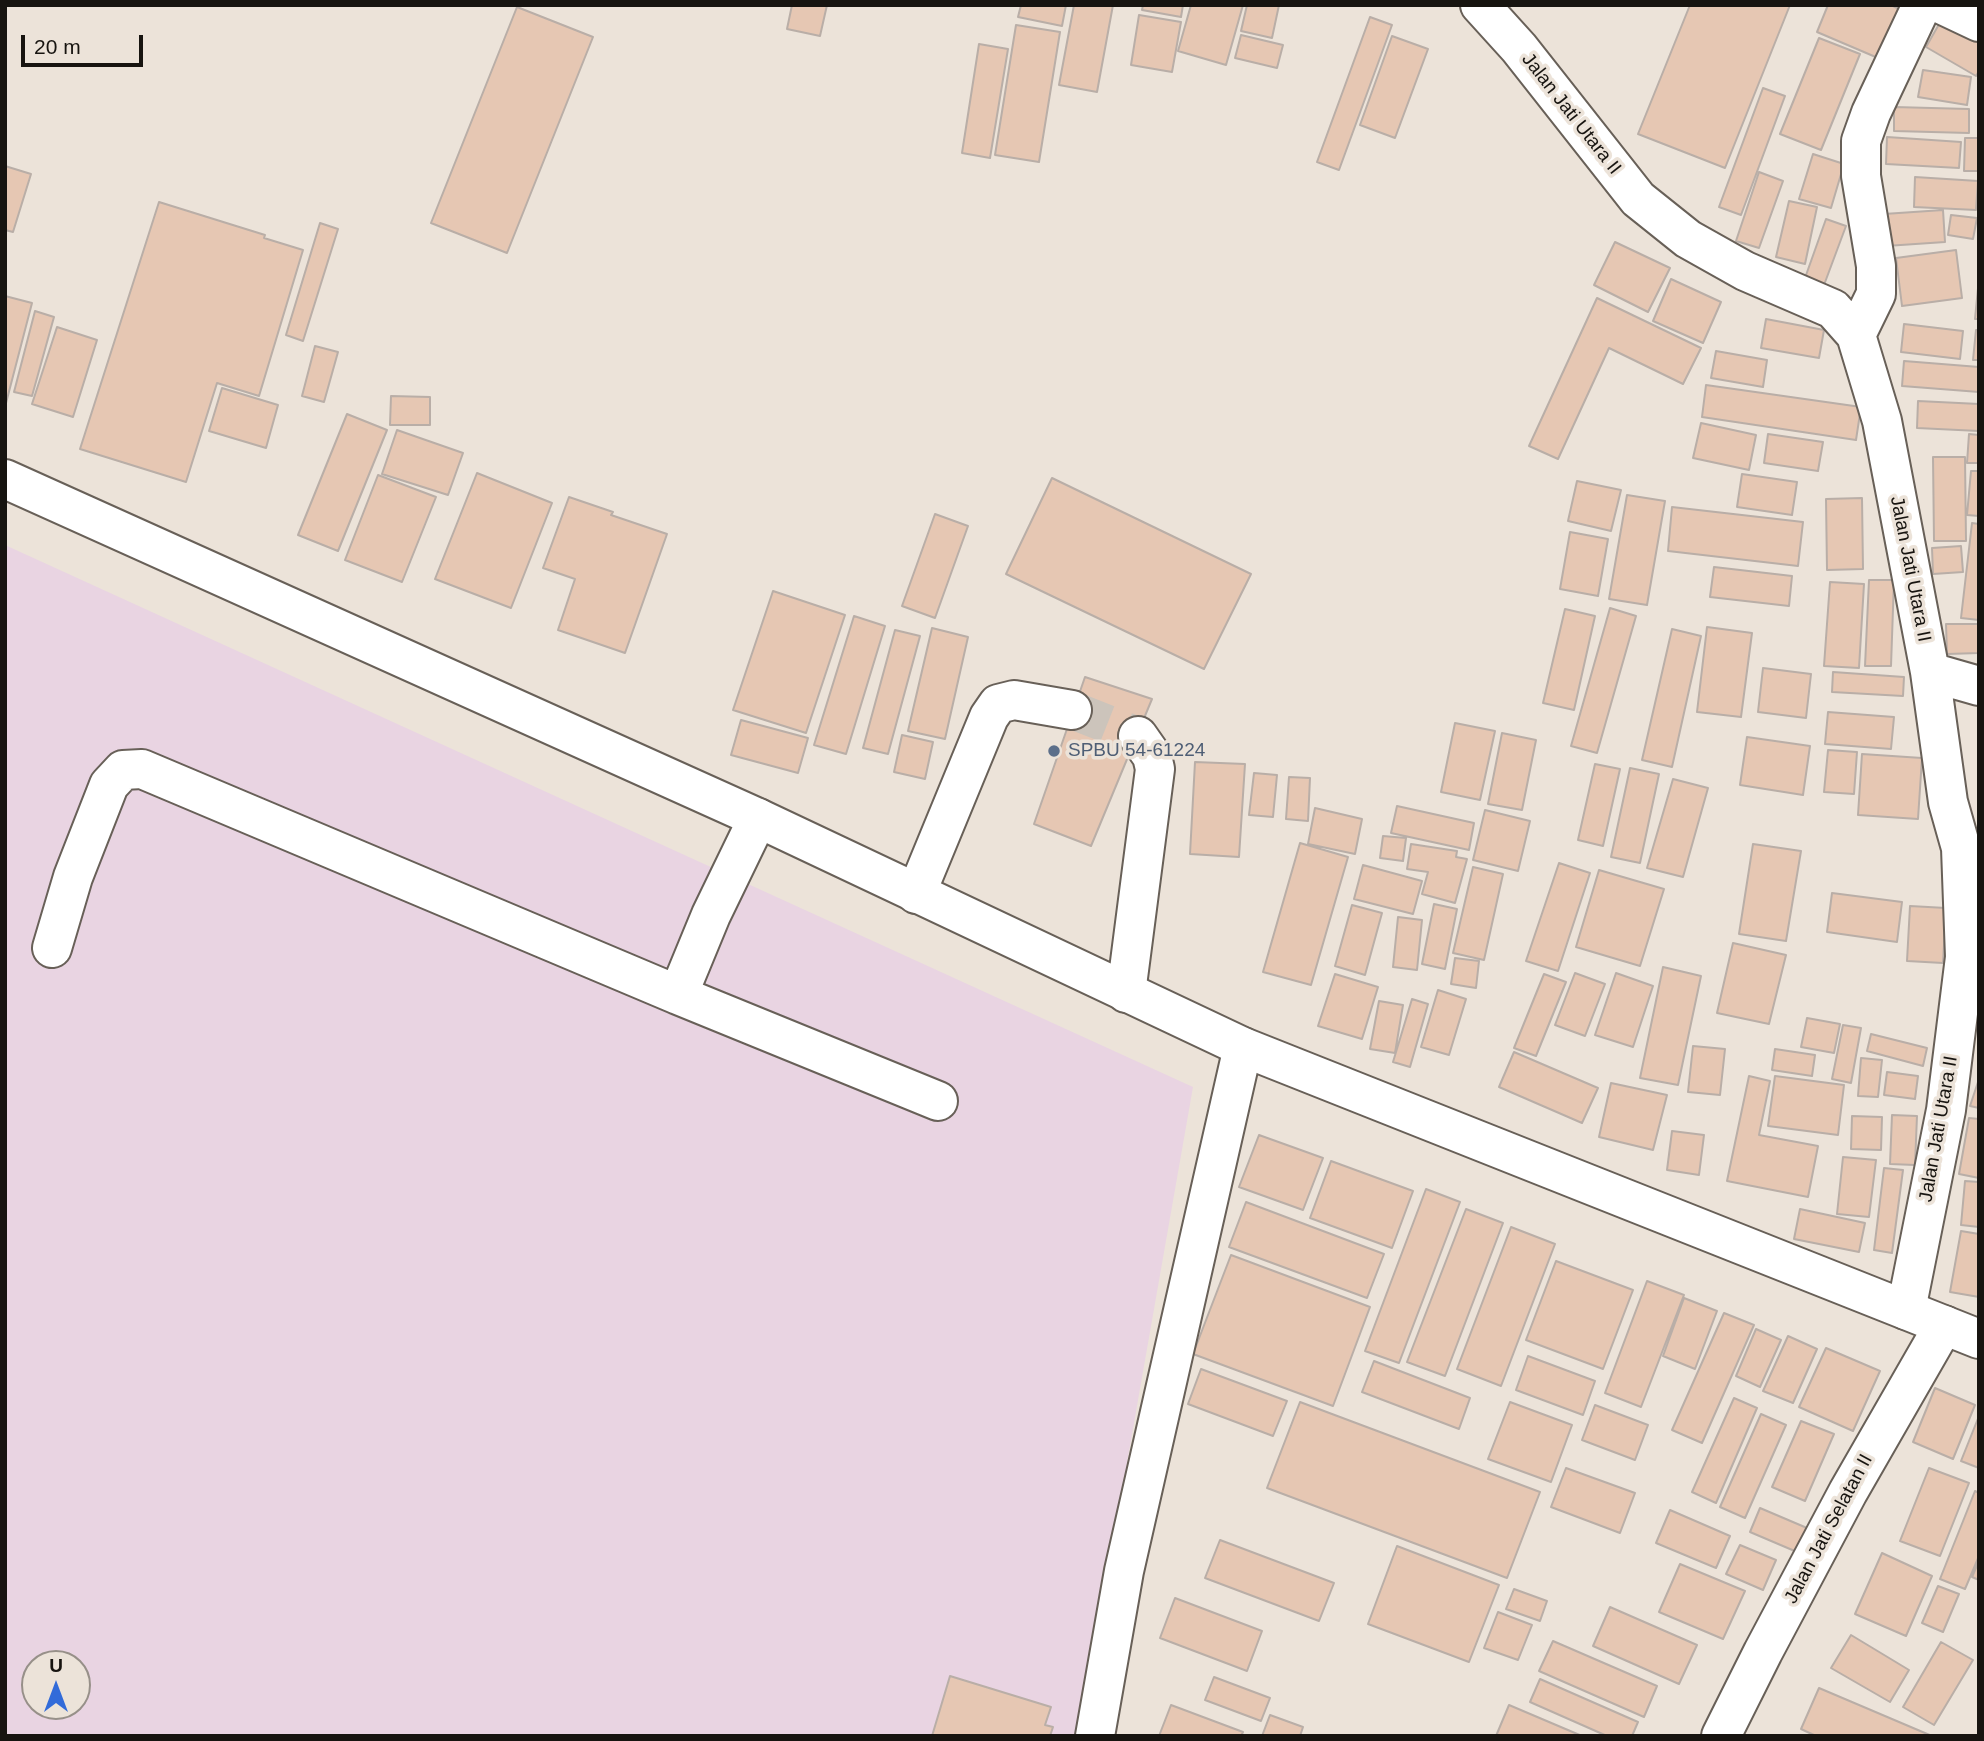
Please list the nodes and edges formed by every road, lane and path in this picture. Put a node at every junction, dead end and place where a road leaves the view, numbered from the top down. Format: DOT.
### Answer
graph roads {
  1 [pos="1480,5"];
  2 [pos="1922,5"];
  3 [pos="1943,5"];
  4 [pos="1979,22"];
  5 [pos="1856,335"];
  6 [pos="7,482"];
  7 [pos="1930,672"];
  8 [pos="1979,686"];
  9 [pos="1072,710"];
  10 [pos="1138,736"];
  11 [pos="758,818"];
  12 [pos="916,894"];
  13 [pos="52,948"];
  14 [pos="1972,959"];
  15 [pos="1126,993"];
  16 [pos="678,995"];
  17 [pos="1243,1047"];
  18 [pos="938,1101"];
  19 [pos="1906,1310"];
  20 [pos="1944,1325"];
  21 [pos="1979,1339"];
  22 [pos="1095,1736"];
  23 [pos="1721,1736"];
  1 -- 5 [label="street, Jalan Jati Utara II"];
  2 -- 5 [label="street"];
  3 -- 4 [label="street"];
  5 -- 7 [label="street, Jalan Jati Utara II"];
  6 -- 11 [label="street"];
  7 -- 8 [label="street"];
  7 -- 14 [label="street, Jalan Jati Utara II"];
  9 -- 12 [label="street"];
  10 -- 15 [label="street"];
  11 -- 12 [label="street"];
  11 -- 16 [label="street"];
  12 -- 15 [label="street"];
  13 -- 16 [label="street"];
  14 -- 19 [label="street, Jalan Jati Utara II"];
  15 -- 17 [label="street"];
  16 -- 18 [label="street"];
  17 -- 19 [label="street"];
  17 -- 22 [label="street"];
  19 -- 20 [label="street"];
  20 -- 21 [label="street"];
  20 -- 23 [label="street, Jalan Jati Selatan II"];
}
